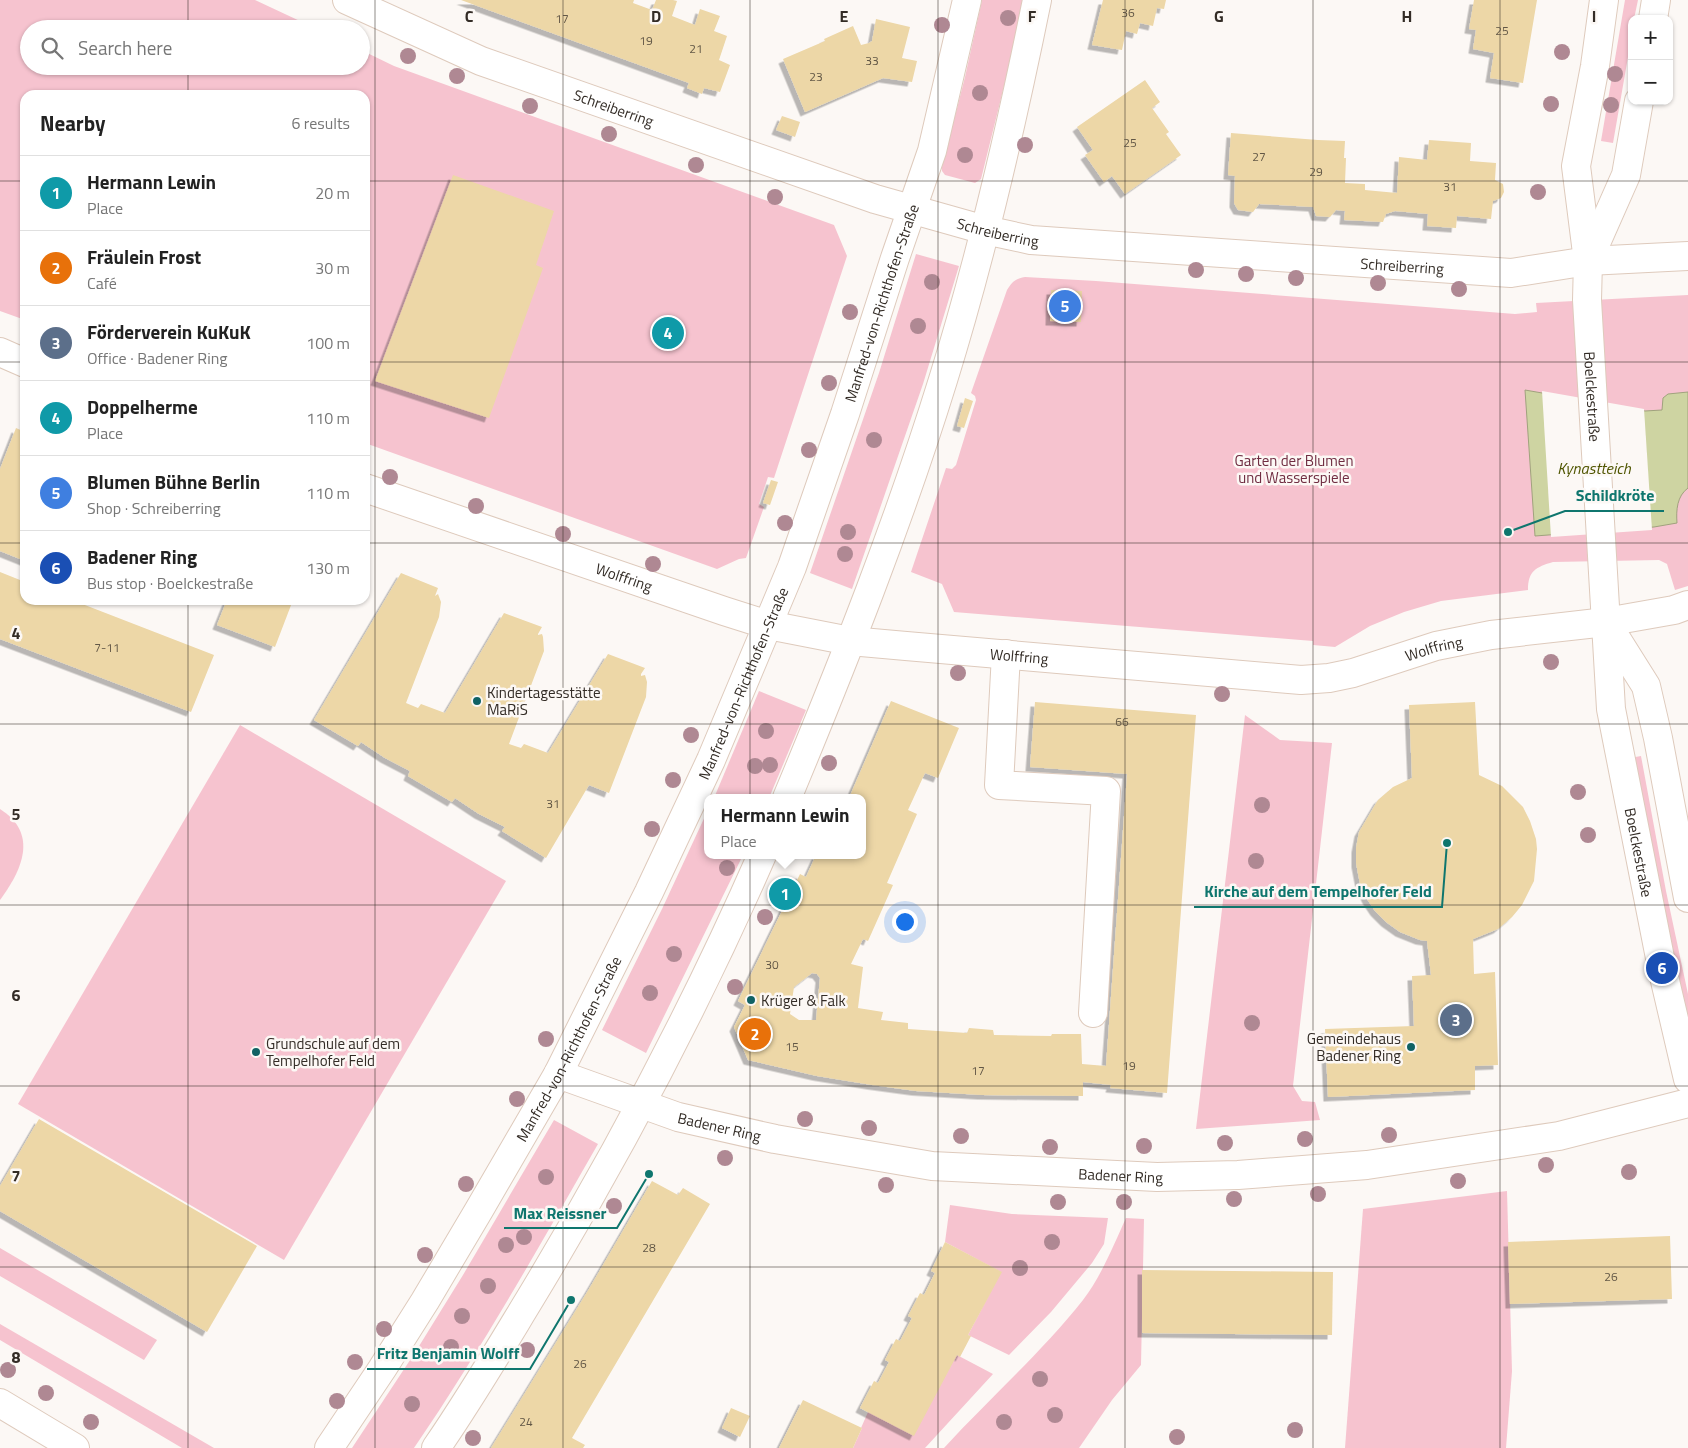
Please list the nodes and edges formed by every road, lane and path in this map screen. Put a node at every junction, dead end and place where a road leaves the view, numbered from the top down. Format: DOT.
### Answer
graph roads {
  1 [pos="347,0"];
  2 [pos="967,0"];
  3 [pos="1037,0"];
  4 [pos="1604,0"];
  5 [pos="1656,0"];
  6 [pos="1654,15"];
  7 [pos="1638,105"];
  8 [pos="912,209"];
  9 [pos="985,230"];
  10 [pos="1688,256"];
  11 [pos="1588,261"];
  12 [pos="0,352"];
  13 [pos="20,361"];
  14 [pos="370,490"];
  15 [pos="1688,606"];
  16 [pos="1606,622"];
  17 [pos="768,625"];
  18 [pos="850,641"];
  19 [pos="1006,654"];
  20 [pos="788,794"];
  21 [pos="760,859"];
  22 [pos="1688,898"];
  23 [pos="1093,1013"];
  24 [pos="558,1074"];
  25 [pos="1688,1080"];
  26 [pos="1688,1103"];
  27 [pos="641,1105"];
  28 [pos="0,1403"];
  29 [pos="75,1448"];
  30 [pos="330,1448"];
  31 [pos="436,1448"];
  1 -- 8 [label="street, Schreiberring"];
  2 -- 8 [label="street, Manfred-von-Richthofen-Straße"];
  3 -- 9 [label="street"];
  4 -- 11 [label="street, Boelckestraße"];
  5 -- 6 [label="street"];
  7 -- 11 [label="street, Boelckestraße"];
  8 -- 9 [label="street, Schreiberring"];
  8 -- 17 [label="street, Manfred-von-Richthofen-Straße"];
  9 -- 11 [label="street, Schreiberring"];
  9 -- 18 [label="street"];
  10 -- 11 [label="street, Schreiberring"];
  11 -- 16 [label="street, Boelckestraße"];
  12 -- 13 [label="street"];
  14 -- 17 [label="street, Wolffring"];
  15 -- 16 [label="street, Wolffring"];
  16 -- 19 [label="street, Wolffring"];
  16 -- 22 [label="street, Boelckestraße"];
  16 -- 25 [label="street, Boelckestraße"];
  17 -- 18 [label="street, Wolffring"];
  17 -- 24 [label="street, Manfred-von-Richthofen-Straße"];
  18 -- 19 [label="street, Wolffring"];
  18 -- 20 [label="street"];
  19 -- 23 [label="street"];
  21 -- 27 [label="street"];
  24 -- 27 [label="street, Badener Ring"];
  24 -- 30 [label="street, Manfred-von-Richthofen-Straße"];
  26 -- 27 [label="street, Badener Ring"];
  27 -- 31 [label="street"];
  28 -- 29 [label="street"];
}
